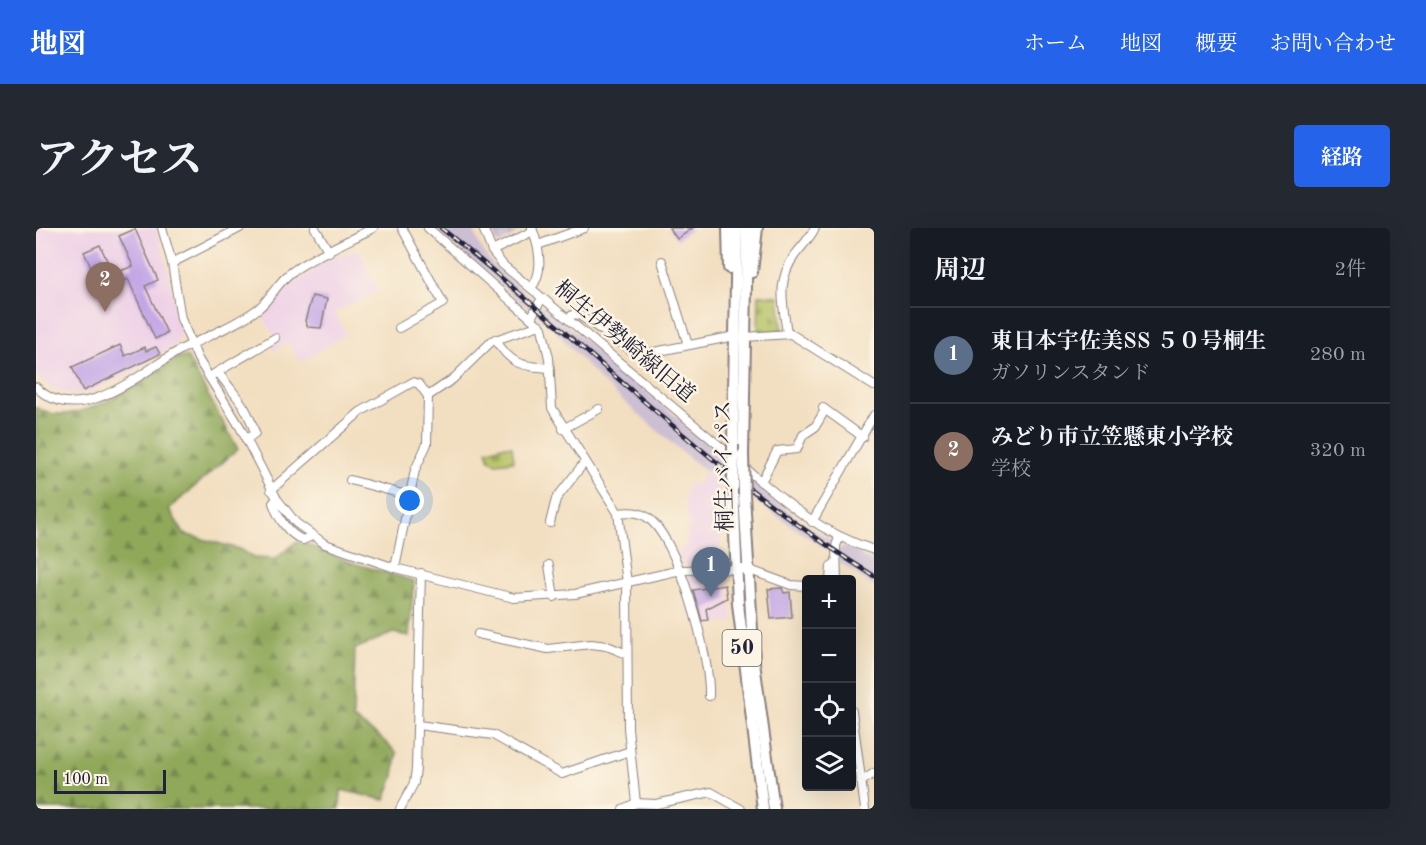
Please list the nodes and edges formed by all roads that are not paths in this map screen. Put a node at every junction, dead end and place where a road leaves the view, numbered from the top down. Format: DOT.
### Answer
graph roads {
  1 [pos="162,228"];
  2 [pos="240,228"];
  3 [pos="315,228"];
  4 [pos="373,228"];
  5 [pos="402,228"];
  6 [pos="429,228"];
  7 [pos="483,228"];
  8 [pos="584,228"];
  9 [pos="728,228"];
  10 [pos="737,228"];
  11 [pos="747,228"];
  12 [pos="757,228"];
  13 [pos="815,228"];
  14 [pos="533,230"];
  15 [pos="538,245"];
  16 [pos="329,252"];
  17 [pos="492,252"];
  18 [pos="662,261"];
  19 [pos="172,263"];
  20 [pos="531,288"];
  21 [pos="542,298"];
  22 [pos="532,316"];
  23 [pos="568,318"];
  24 [pos="540,325"];
  25 [pos="399,328"];
  26 [pos="787,333"];
  27 [pos="740,337"];
  28 [pos="275,338"];
  29 [pos="495,339"];
  30 [pos="191,345"];
  31 [pos="688,345"];
  32 [pos="550,368"];
  33 [pos="218,372"];
  34 [pos="209,376"];
  35 [pos="874,386"];
  36 [pos="36,387"];
  37 [pos="428,396"];
  38 [pos="599,409"];
  39 [pos="874,415"];
  40 [pos="564,429"];
  41 [pos="863,437"];
  42 [pos="246,440"];
  43 [pos="584,463"];
  44 [pos="350,480"];
  45 [pos="761,482"];
  46 [pos="271,490"];
  47 [pos="410,496"];
  48 [pos="618,513"];
  49 [pos="812,522"];
  50 [pos="550,523"];
  51 [pos="839,537"];
  52 [pos="874,550"];
  53 [pos="836,563"];
  54 [pos="549,565"];
  55 [pos="395,568"];
  56 [pos="735,569"];
  57 [pos="747,569"];
  58 [pos="681,570"];
  59 [pos="421,573"];
  60 [pos="830,575"];
  61 [pos="837,575"];
  62 [pos="627,583"];
  63 [pos="802,586"];
  64 [pos="554,597"];
  65 [pos="478,634"];
  66 [pos="627,654"];
  67 [pos="709,696"];
  68 [pos="418,725"];
  69 [pos="855,737"];
  70 [pos="630,751"];
  71 [pos="874,773"];
  72 [pos="861,782"];
  73 [pos="636,803"];
  74 [pos="400,809"];
  75 [pos="623,809"];
  76 [pos="741,809"];
  77 [pos="763,809"];
  78 [pos="774,809"];
  79 [pos="865,809"];
  1 -- 19 [label="street"];
  2 -- 19 [label="street"];
  3 -- 16 [label="street"];
  4 -- 16 [label="street"];
  5 -- 25 [label="street"];
  6 -- 22 [label="street"];
  7 -- 17 [label="street, 桐生伊勢崎線旧道"];
  8 -- 15 [label="street"];
  9 -- 27 [label="highway, 50"];
  10 -- 27 [label="highway, 桐生バイパス / 50"];
  11 -- 27 [label="highway, 桐生バイパス / 50"];
  12 -- 27 [label="highway, 50"];
  13 -- 26 [label="street"];
  14 -- 15 [label="street"];
  14 -- 17 [label="street"];
  15 -- 20 [label="street"];
  16 -- 30 [label="street"];
  17 -- 20 [label="street, 桐生伊勢崎線旧道"];
  18 -- 31 [label="street"];
  19 -- 30 [label="street"];
  20 -- 21 [label="street, 桐生伊勢崎線旧道"];
  21 -- 22 [label="street"];
  21 -- 23 [label="street, 桐生伊勢崎線旧道"];
  22 -- 24 [label="street"];
  23 -- 31 [label="street"];
  23 -- 45 [label="street, 桐生伊勢崎線旧道"];
  24 -- 29 [label="street"];
  24 -- 32 [label="street"];
  26 -- 27 [label="street"];
  26 -- 35 [label="street"];
  27 -- 31 [label="street"];
  27 -- 56 [label="highway, 桐生バイパス / 50, bridge"];
  27 -- 57 [label="highway, 桐生バイパス / 50, bridge"];
  28 -- 33 [label="street"];
  29 -- 32 [label="street"];
  29 -- 37 [label="street"];
  30 -- 34 [label="street"];
  30 -- 36 [label="street"];
  32 -- 40 [label="street"];
  33 -- 34 [label="street"];
  33 -- 42 [label="street"];
  34 -- 42 [label="street"];
  37 -- 46 [label="street"];
  37 -- 47 [label="street"];
  38 -- 40 [label="street"];
  39 -- 41 [label="street"];
  40 -- 43 [label="street"];
  41 -- 45 [label="street"];
  41 -- 49 [label="street"];
  42 -- 46 [label="street"];
  43 -- 48 [label="street"];
  43 -- 50 [label="street"];
  44 -- 47 [label="street"];
  45 -- 49 [label="street, 桐生伊勢崎線旧道"];
  46 -- 55 [label="street"];
  47 -- 55 [label="street"];
  48 -- 58 [label="street"];
  48 -- 62 [label="street"];
  49 -- 51 [label="street, 桐生伊勢崎線旧道"];
  51 -- 52 [label="street, 桐生伊勢崎線旧道"];
  51 -- 53 [label="street"];
  53 -- 60 [label="street"];
  53 -- 61 [label="street"];
  54 -- 64 [label="street"];
  55 -- 59 [label="street"];
  56 -- 57 [label="street"];
  56 -- 58 [label="street"];
  56 -- 77 [label="highway, 桐生バイパス / 50"];
  57 -- 63 [label="street"];
  57 -- 78 [label="highway, 桐生バイパス / 50"];
  58 -- 62 [label="street"];
  58 -- 67 [label="street"];
  59 -- 64 [label="street"];
  59 -- 68 [label="street"];
  62 -- 64 [label="street"];
  62 -- 66 [label="street"];
  65 -- 66 [label="street"];
  66 -- 70 [label="street"];
  68 -- 70 [label="street"];
  68 -- 74 [label="street"];
  69 -- 72 [label="street"];
  70 -- 73 [label="street"];
  71 -- 72 [label="street"];
  72 -- 79 [label="street"];
  73 -- 75 [label="street"];
  73 -- 76 [label="street"];
}
